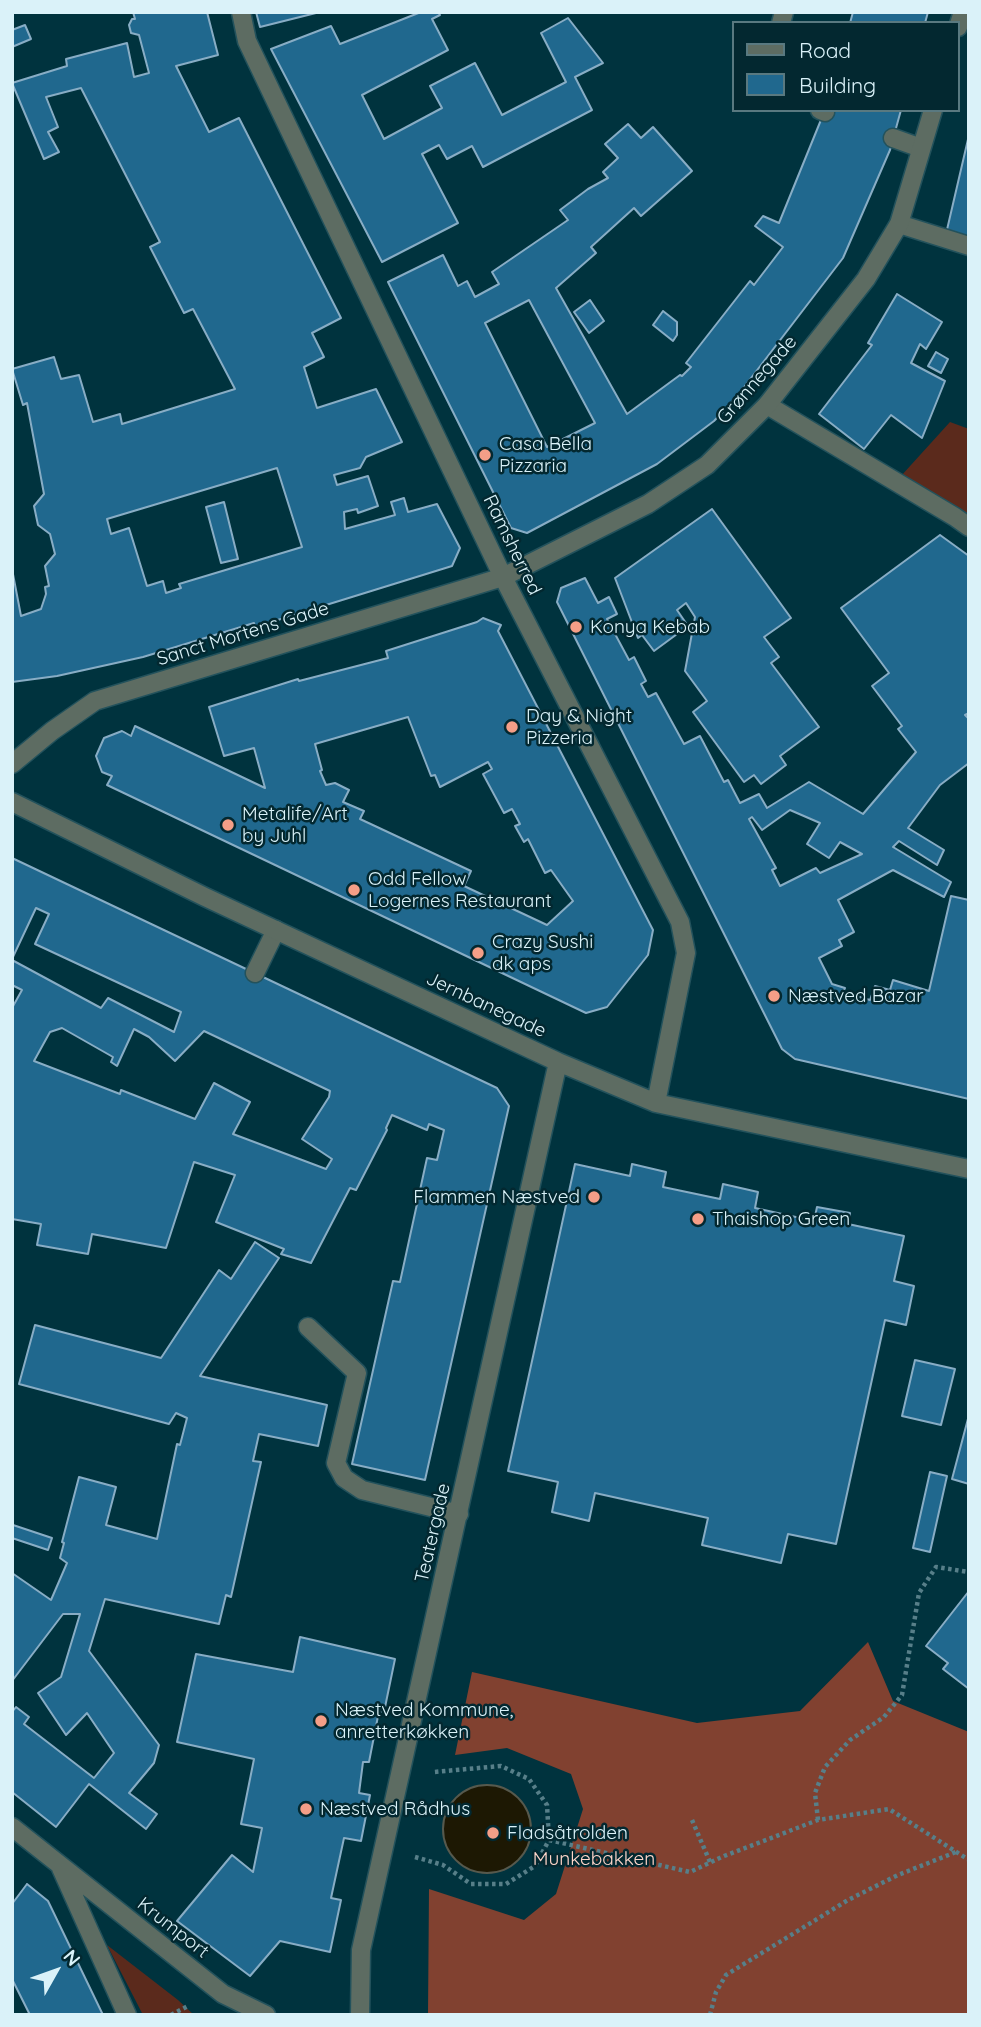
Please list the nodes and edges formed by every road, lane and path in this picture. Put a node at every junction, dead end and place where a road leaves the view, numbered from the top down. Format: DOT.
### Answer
graph roads {
  1 [pos="241,12"];
  2 [pos="932,112"];
  3 [pos="893,138"];
  4 [pos="921,148"];
  5 [pos="898,224"];
  6 [pos="969,246"];
  7 [pos="767,405"];
  8 [pos="969,527"];
  9 [pos="503,577"];
  10 [pos="12,764"];
  11 [pos="12,802"];
  12 [pos="275,930"];
  13 [pos="255,973"];
  14 [pos="558,1062"];
  15 [pos="656,1103"];
  16 [pos="969,1169"];
  17 [pos="308,1327"];
  18 [pos="458,1514"];
  19 [pos="969,1573"];
  20 [pos="398,1777"];
  21 [pos="692,1820"];
  22 [pos="818,1820"];
  23 [pos="12,1827"];
  24 [pos="549,1840"];
  25 [pos="384,1848"];
  26 [pos="956,1852"];
  27 [pos="969,1860"];
  28 [pos="710,1862"];
  29 [pos="60,1865"];
  30 [pos="191,2004"];
  31 [pos="127,2015"];
  32 [pos="171,2015"];
  33 [pos="266,2015"];
  34 [pos="360,2015"];
  35 [pos="710,2015"];
  1 -- 9 [label="street, Ramsherred"];
  2 -- 4 [label="street, Grønnegade"];
  3 -- 4 [label="street"];
  4 -- 5 [label="street, Grønnegade"];
  5 -- 6 [label="street"];
  5 -- 7 [label="street, Grønnegade"];
  7 -- 8 [label="street"];
  7 -- 9 [label="street, Grønnegade"];
  9 -- 10 [label="street, Sanct Mortens Gade"];
  9 -- 15 [label="street, Ramsherred"];
  11 -- 12 [label="street, Jernbanegade"];
  12 -- 13 [label="street"];
  12 -- 14 [label="street, Jernbanegade"];
  14 -- 15 [label="street, Jernbanegade"];
  14 -- 18 [label="street, Teatergade"];
  15 -- 16 [label="street, Jernbanegade"];
  17 -- 18 [label="street"];
  18 -- 20 [label="street, Teatergade"];
  19 -- 22 [label="path"];
  20 -- 24 [label="path"];
  20 -- 25 [label="street, Teatergade"];
  21 -- 28 [label="path"];
  22 -- 26 [label="path"];
  22 -- 28 [label="path"];
  23 -- 29 [label="street, Krumport"];
  24 -- 25 [label="path"];
  24 -- 28 [label="path"];
  25 -- 34 [label="street, Teatergade"];
  26 -- 27 [label="path"];
  26 -- 35 [label="path"];
  29 -- 31 [label="street, Krumport"];
  29 -- 33 [label="street, Krumport"];
  30 -- 32 [label="path"];
}
